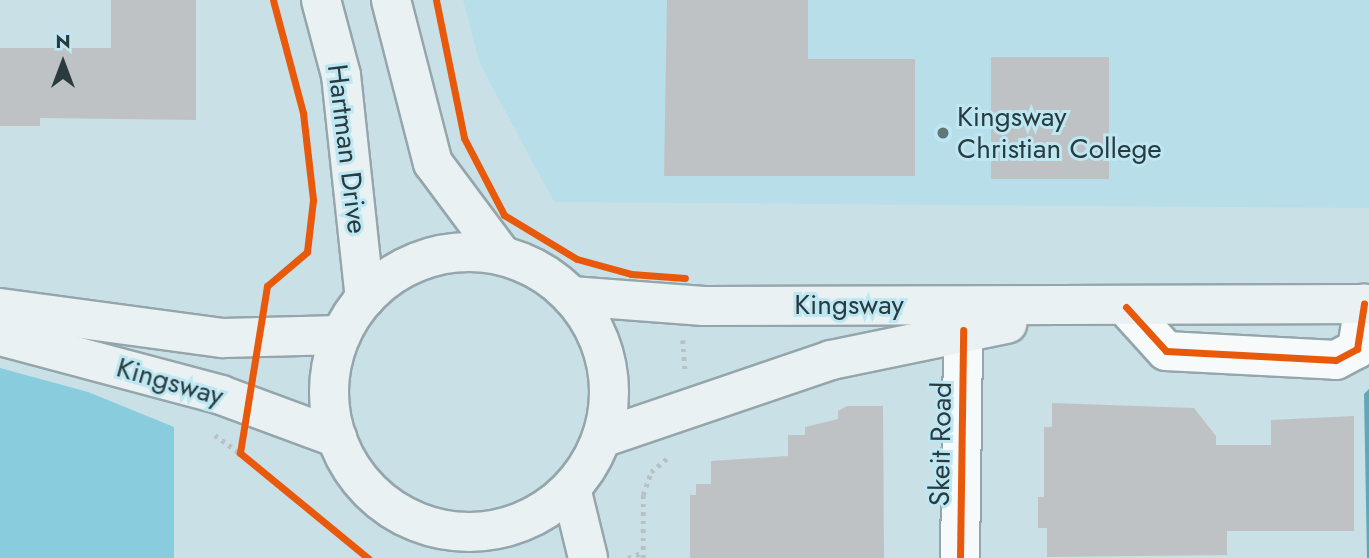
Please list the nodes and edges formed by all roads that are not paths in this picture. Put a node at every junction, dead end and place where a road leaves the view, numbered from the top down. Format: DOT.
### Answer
graph roads {
  1 [pos="321,0"];
  2 [pos="391,0"];
  3 [pos="500,253"];
  4 [pos="572,296"];
  5 [pos="365,299"];
  6 [pos="1367,304"];
  7 [pos="1126,307"];
  8 [pos="0,308"];
  9 [pos="963,330"];
  10 [pos="341,335"];
  11 [pos="0,336"];
  12 [pos="337,438"];
  13 [pos="602,438"];
  14 [pos="572,488"];
  15 [pos="432,528"];
  16 [pos="455,558"];
  17 [pos="588,558"];
  18 [pos="960,558"];
  1 -- 5 [label="main road, Hartman Drive"];
  2 -- 3 [label="main road"];
  3 -- 4 [label="main road"];
  3 -- 5 [label="main road"];
  4 -- 7 [label="main road, Kingsway"];
  4 -- 13 [label="main road"];
  5 -- 10 [label="main road"];
  6 -- 7 [label="main road, Kingsway"];
  6 -- 7 [label="street"];
  7 -- 9 [label="main road, Kingsway"];
  8 -- 10 [label="main road, Kingsway"];
  9 -- 13 [label="main road, Kingsway"];
  9 -- 18 [label="street, Skeit Road"];
  10 -- 12 [label="main road"];
  11 -- 12 [label="main road, Kingsway"];
  12 -- 15 [label="main road"];
  13 -- 14 [label="main road"];
  14 -- 15 [label="main road"];
  14 -- 17 [label="main road"];
  15 -- 16 [label="main road"];
}
